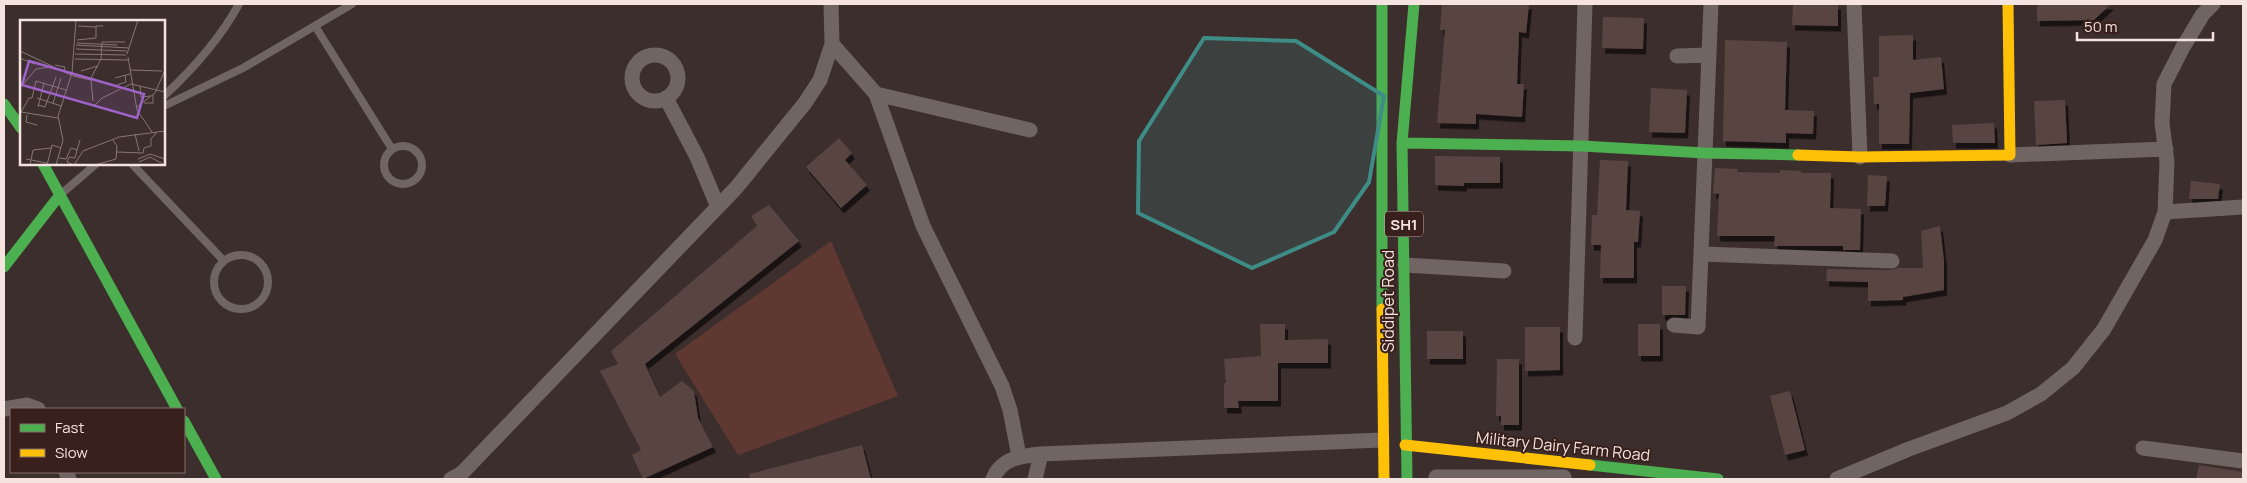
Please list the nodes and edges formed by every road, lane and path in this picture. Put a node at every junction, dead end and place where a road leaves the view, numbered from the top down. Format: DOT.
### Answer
graph roads {
  1 [pos="239,4"];
  2 [pos="352,4"];
  3 [pos="831,4"];
  4 [pos="1382,4"];
  5 [pos="1414,4"];
  6 [pos="1585,4"];
  7 [pos="1711,4"];
  8 [pos="1854,4"];
  9 [pos="2008,4"];
  10 [pos="2213,4"];
  11 [pos="315,26"];
  12 [pos="832,44"];
  13 [pos="1677,56"];
  14 [pos="1709,56"];
  15 [pos="876,94"];
  16 [pos="165,95"];
  17 [pos="666,98"];
  18 [pos="4,104"];
  19 [pos="165,106"];
  20 [pos="20,127"];
  21 [pos="1030,130"];
  22 [pos="1402,143"];
  23 [pos="1582,146"];
  24 [pos="392,149"];
  25 [pos="2166,149"];
  26 [pos="1705,153"];
  27 [pos="2010,155"];
  28 [pos="1860,157"];
  29 [pos="44,165"];
  30 [pos="95,165"];
  31 [pos="133,165"];
  32 [pos="59,196"];
  33 [pos="718,207"];
  34 [pos="2243,207"];
  35 [pos="2165,212"];
  36 [pos="1702,254"];
  37 [pos="224,261"];
  38 [pos="1892,261"];
  39 [pos="1405,265"];
  40 [pos="4,267"];
  41 [pos="1504,270"];
  42 [pos="1674,326"];
  43 [pos="1575,338"];
  44 [pos="12,408"];
  45 [pos="34,408"];
  46 [pos="176,408"];
  47 [pos="185,423"];
  48 [pos="1382,440"];
  49 [pos="1405,445"];
  50 [pos="2143,448"];
  51 [pos="1041,454"];
  52 [pos="1019,456"];
  53 [pos="2243,462"];
  54 [pos="1563,473"];
  55 [pos="216,479"];
  56 [pos="451,479"];
  57 [pos="994,479"];
  58 [pos="1035,479"];
  59 [pos="1384,479"];
  60 [pos="1407,479"];
  61 [pos="1436,479"];
  62 [pos="1718,479"];
  63 [pos="1837,479"];
  1 -- 16 [label="lane"];
  2 -- 11 [label="lane"];
  3 -- 12 [label="street"];
  4 -- 48 [label="main road, Siddipet Road / SH1"];
  5 -- 22 [label="main road, Siddipet Road / SH1"];
  6 -- 23 [label="street"];
  7 -- 14 [label="street"];
  8 -- 28 [label="street"];
  9 -- 27 [label="main road"];
  10 -- 25 [label="street"];
  11 -- 19 [label="lane"];
  11 -- 24 [label="lane"];
  12 -- 15 [label="street"];
  12 -- 33 [label="street"];
  13 -- 14 [label="street"];
  14 -- 26 [label="street"];
  15 -- 21 [label="street"];
  15 -- 52 [label="street"];
  17 -- 33 [label="street"];
  18 -- 20 [label="main road"];
  22 -- 23 [label="main road"];
  22 -- 39 [label="main road, Siddipet Road / SH1"];
  23 -- 26 [label="main road"];
  23 -- 43 [label="street"];
  24 -- 24 [label="lane"];
  25 -- 27 [label="street"];
  25 -- 35 [label="street"];
  26 -- 28 [label="main road"];
  26 -- 36 [label="street"];
  27 -- 28 [label="main road"];
  29 -- 32 [label="main road"];
  30 -- 32 [label="lane"];
  31 -- 37 [label="lane"];
  32 -- 40 [label="main road"];
  32 -- 46 [label="main road"];
  33 -- 56 [label="street"];
  34 -- 35 [label="street"];
  35 -- 63 [label="street"];
  36 -- 38 [label="street"];
  36 -- 42 [label="street"];
  37 -- 37 [label="lane"];
  39 -- 41 [label="street"];
  39 -- 49 [label="main road, Siddipet Road / SH1"];
  44 -- 45 [label="street"];
  47 -- 55 [label="main road"];
  48 -- 49 [label="main road, Military Dairy Farm Road"];
  48 -- 51 [label="street"];
  48 -- 59 [label="main road, Siddipet Road / SH1"];
  49 -- 54 [label="main road, Military Dairy Farm Road"];
  49 -- 60 [label="main road, Siddipet Road / SH1"];
  50 -- 53 [label="street"];
  51 -- 52 [label="street"];
  51 -- 58 [label="street"];
  52 -- 57 [label="street"];
  54 -- 61 [label="street"];
  54 -- 62 [label="main road, Military Dairy Farm Road"];
}
